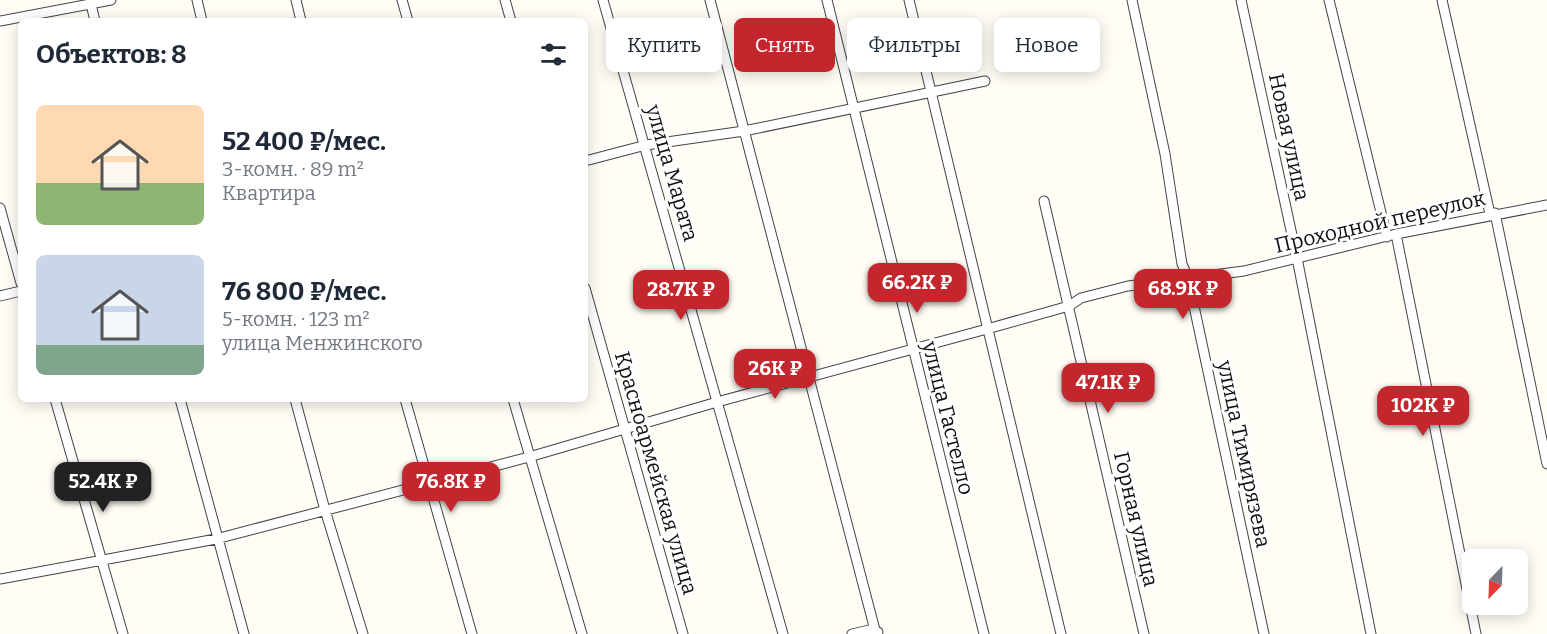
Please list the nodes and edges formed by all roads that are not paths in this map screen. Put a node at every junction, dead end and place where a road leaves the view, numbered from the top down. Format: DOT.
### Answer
graph roads {
  1 [pos="111,0"];
  2 [pos="197,0"];
  3 [pos="296,0"];
  4 [pos="402,0"];
  5 [pos="505,0"];
  6 [pos="603,0"];
  7 [pos="710,0"];
  8 [pos="827,0"];
  9 [pos="909,0"];
  10 [pos="1132,0"];
  11 [pos="1241,0"];
  12 [pos="1329,0"];
  13 [pos="1442,0"];
  14 [pos="91,2"];
  15 [pos="94,18"];
  16 [pos="201,18"];
  17 [pos="301,18"];
  18 [pos="407,18"];
  19 [pos="510,18"];
  20 [pos="0,21"];
  21 [pos="985,81"];
  22 [pos="931,93"];
  23 [pos="854,110"];
  24 [pos="744,131"];
  25 [pos="646,145"];
  26 [pos="588,160"];
  27 [pos="1044,201"];
  28 [pos="1547,205"];
  29 [pos="0,208"];
  30 [pos="1493,214"];
  31 [pos="1392,236"];
  32 [pos="1297,258"];
  33 [pos="18,272"];
  34 [pos="1188,278"];
  35 [pos="18,292"];
  36 [pos="0,296"];
  37 [pos="588,298"];
  38 [pos="1069,306"];
  39 [pos="987,329"];
  40 [pos="911,349"];
  41 [pos="809,377"];
  42 [pos="56,402"];
  43 [pos="181,402"];
  44 [pos="296,402"];
  45 [pos="406,402"];
  46 [pos="514,402"];
  47 [pos="717,402"];
  48 [pos="625,428"];
  49 [pos="529,457"];
  50 [pos="1547,464"];
  51 [pos="429,484"];
  52 [pos="324,510"];
  53 [pos="216,539"];
  54 [pos="103,561"];
  55 [pos="0,579"];
  56 [pos="877,632"];
  57 [pos="123,634"];
  58 [pos="244,634"];
  59 [pos="363,634"];
  60 [pos="472,634"];
  61 [pos="582,634"];
  62 [pos="683,634"];
  63 [pos="783,634"];
  64 [pos="852,634"];
  65 [pos="984,634"];
  66 [pos="1061,634"];
  67 [pos="1144,634"];
  68 [pos="1264,634"];
  69 [pos="1371,634"];
  70 [pos="1476,634"];
  1 -- 14 [label="street"];
  2 -- 16 [label="street"];
  3 -- 17 [label="street"];
  4 -- 18 [label="street"];
  5 -- 19 [label="street"];
  6 -- 25 [label="street, улица Марата"];
  7 -- 24 [label="street"];
  8 -- 23 [label="street, улица Гастелло"];
  9 -- 22 [label="street"];
  10 -- 34 [label="street, улица Тимирязева"];
  11 -- 32 [label="street, Новая улица"];
  12 -- 31 [label="street"];
  13 -- 30 [label="street"];
  14 -- 15 [label="street"];
  14 -- 20 [label="street"];
  21 -- 22 [label="street"];
  22 -- 23 [label="street"];
  22 -- 39 [label="street"];
  23 -- 24 [label="street"];
  23 -- 40 [label="street, улица Гастелло"];
  24 -- 25 [label="street"];
  24 -- 41 [label="street"];
  25 -- 26 [label="street"];
  25 -- 47 [label="street, улица Марата"];
  27 -- 38 [label="street, Горная улица"];
  28 -- 30 [label="street, Проходной переулок"];
  29 -- 33 [label="street"];
  30 -- 31 [label="street, Проходной переулок"];
  30 -- 50 [label="street"];
  31 -- 32 [label="street, Проходной переулок"];
  31 -- 70 [label="street"];
  32 -- 34 [label="street, Проходной переулок"];
  32 -- 69 [label="street, Новая улица"];
  34 -- 38 [label="street, Проходной переулок"];
  34 -- 68 [label="street, улица Тимирязева"];
  35 -- 36 [label="street"];
  37 -- 48 [label="street, Красноармейская улица"];
  38 -- 39 [label="street, Проходной переулок"];
  38 -- 67 [label="street, Горная улица"];
  39 -- 40 [label="street, Проходной переулок"];
  39 -- 66 [label="street"];
  40 -- 41 [label="street, Проходной переулок"];
  40 -- 65 [label="street, улица Гастелло"];
  41 -- 47 [label="street, Проходной переулок"];
  41 -- 56 [label="street"];
  42 -- 54 [label="street"];
  43 -- 53 [label="street"];
  44 -- 52 [label="street"];
  45 -- 51 [label="street"];
  46 -- 49 [label="street"];
  47 -- 48 [label="street, Проходной переулок"];
  47 -- 63 [label="street, улица Марата"];
  48 -- 49 [label="street, Проходной переулок"];
  48 -- 62 [label="street, Красноармейская улица"];
  49 -- 51 [label="street, Проходной переулок"];
  49 -- 61 [label="street"];
  51 -- 52 [label="street, Проходной переулок"];
  51 -- 60 [label="street"];
  52 -- 53 [label="street, Проходной переулок"];
  52 -- 59 [label="street"];
  53 -- 54 [label="street, Проходной переулок"];
  53 -- 58 [label="street"];
  54 -- 55 [label="street, Проходной переулок"];
  54 -- 57 [label="street"];
  56 -- 64 [label="street"];
}
